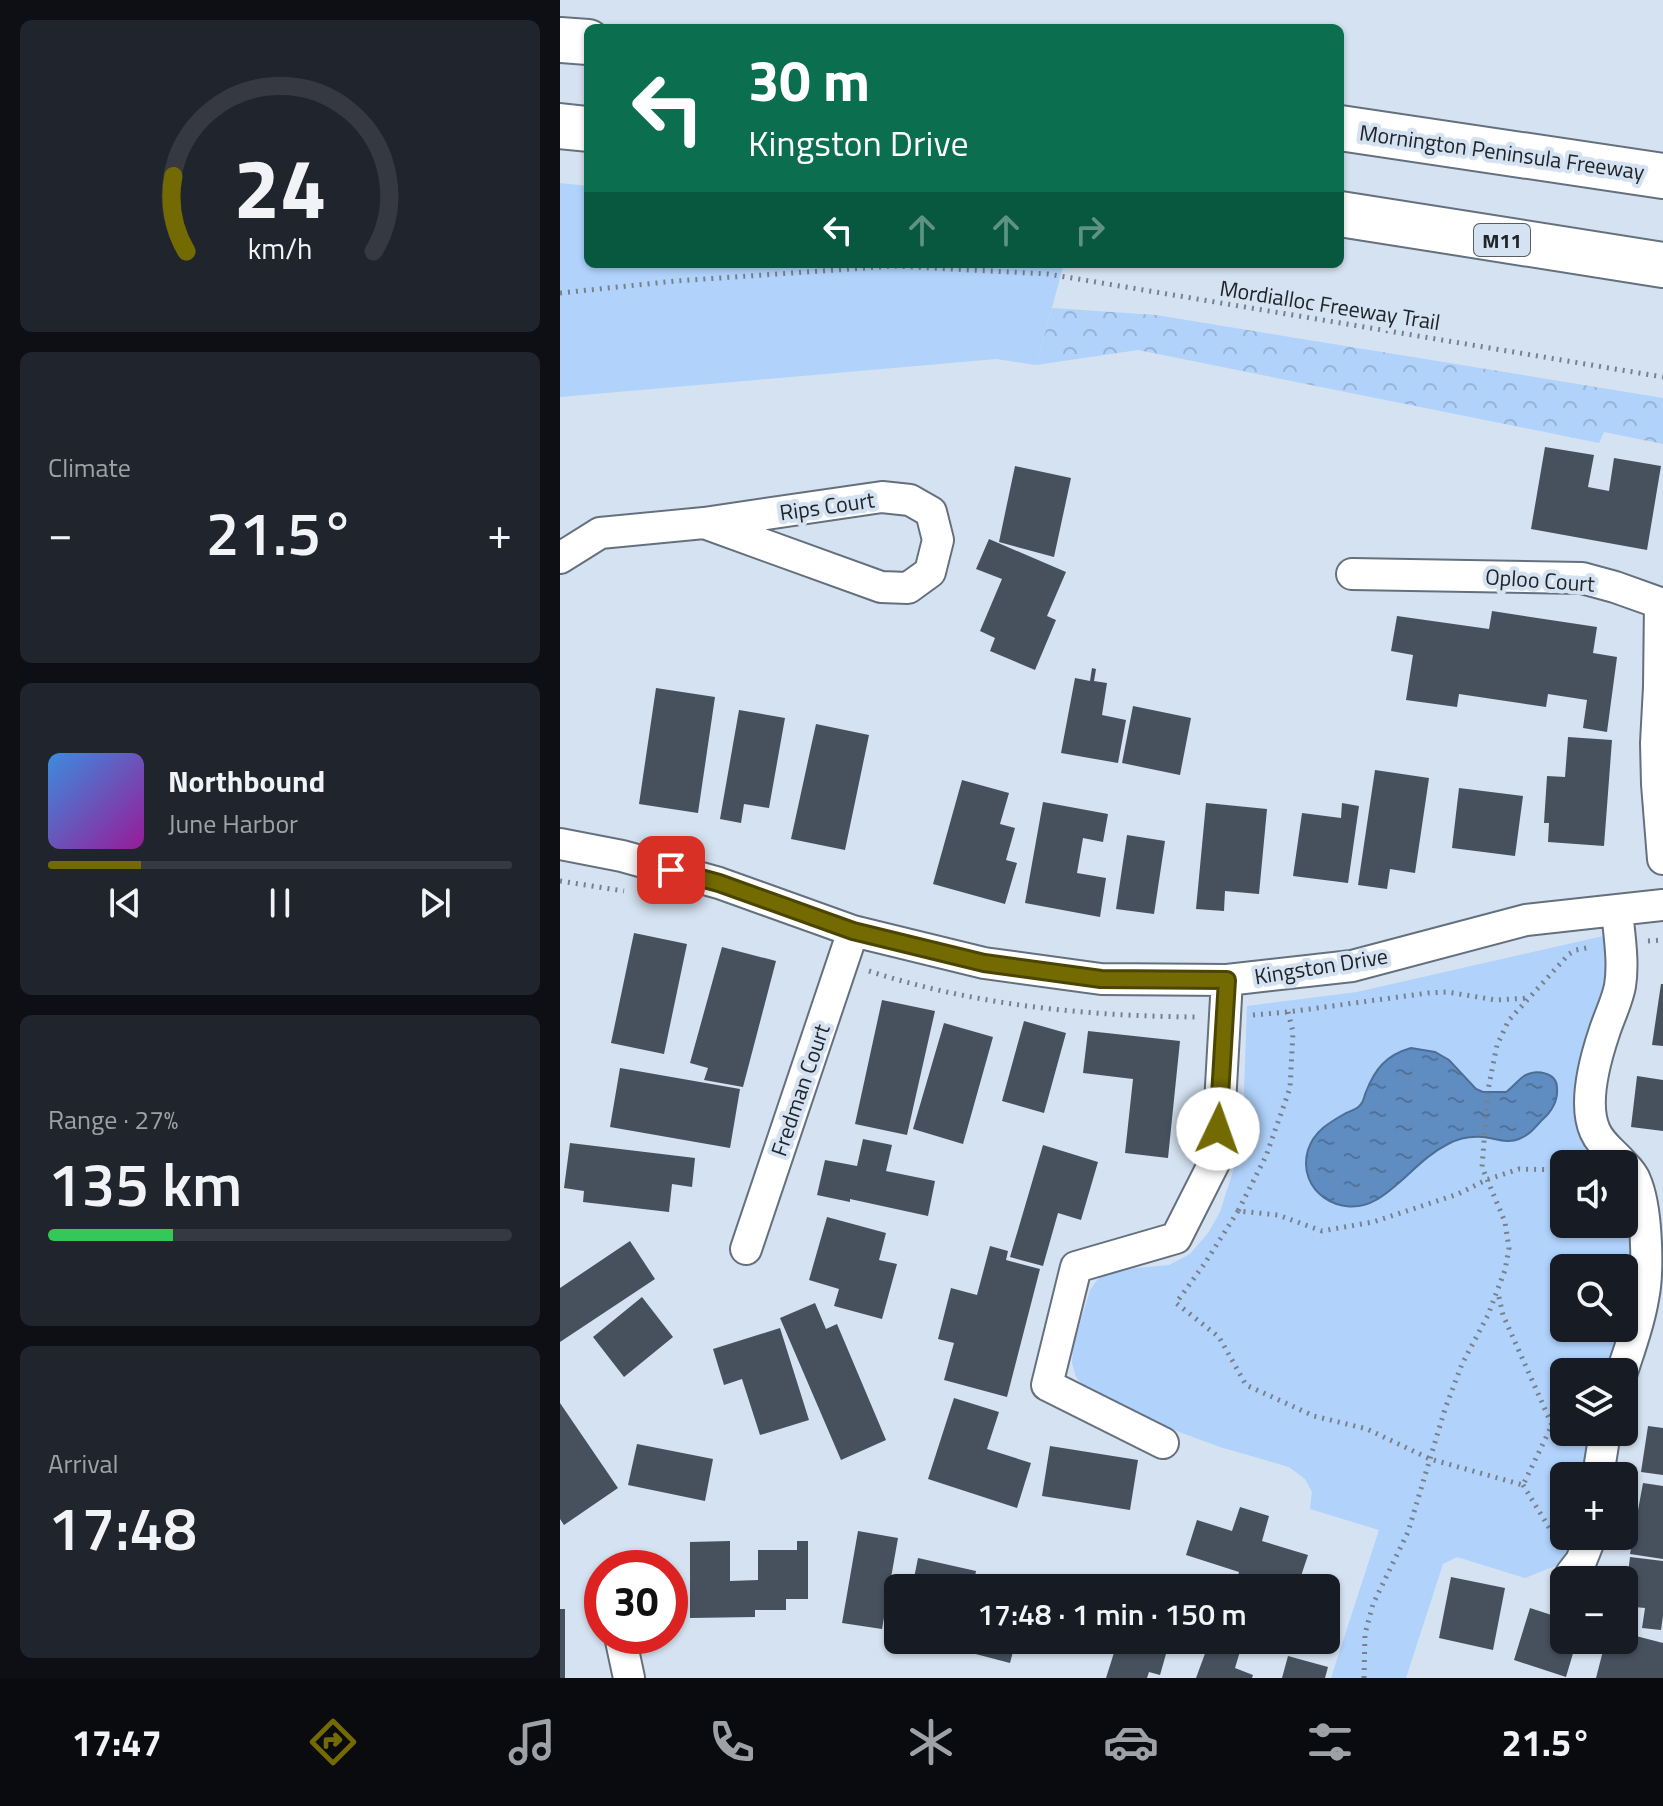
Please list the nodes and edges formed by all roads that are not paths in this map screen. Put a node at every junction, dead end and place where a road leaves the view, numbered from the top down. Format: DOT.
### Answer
graph roads {
  1 [pos="560,40"];
  2 [pos="584,42"];
  3 [pos="560,126"];
  4 [pos="584,129"];
  5 [pos="1344,129"];
  6 [pos="1663,176"];
  7 [pos="1344,215"];
  8 [pos="1663,265"];
  9 [pos="704,523"];
  10 [pos="560,558"];
  11 [pos="1352,574"];
  12 [pos="560,844"];
  13 [pos="1663,859"];
  14 [pos="1663,905"];
  15 [pos="1617,910"];
  16 [pos="853,931"];
  17 [pos="1227,980"];
  18 [pos="1608,1150"];
  19 [pos="1638,1187"];
  20 [pos="746,1249"];
  21 [pos="1627,1358"];
  22 [pos="1163,1443"];
  23 [pos="624,1654"];
  24 [pos="629,1678"];
  1 -- 2 [label="highway"];
  3 -- 4 [label="highway"];
  5 -- 6 [label="highway, Mornington Peninsula Freeway"];
  7 -- 8 [label="highway, M11"];
  9 -- 9 [label="street, Rips Court"];
  9 -- 10 [label="street, Rips Court"];
  11 -- 13 [label="street, Oploo Court"];
  12 -- 16 [label="street, Kingston Drive"];
  14 -- 15 [label="street, Kingston Drive"];
  15 -- 17 [label="street, Kingston Drive"];
  15 -- 18 [label="street"];
  16 -- 17 [label="street, Kingston Drive"];
  16 -- 20 [label="street, Fredman Court"];
  17 -- 22 [label="street"];
  19 -- 21 [label="street"];
  23 -- 24 [label="street"];
}
